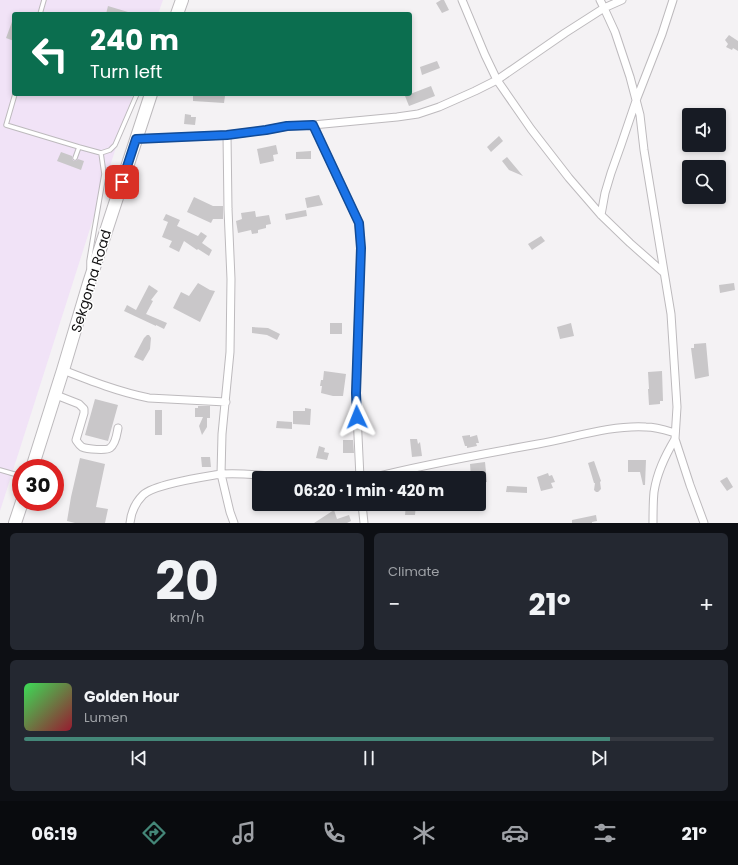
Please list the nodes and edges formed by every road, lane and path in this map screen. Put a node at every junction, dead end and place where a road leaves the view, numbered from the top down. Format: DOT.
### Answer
graph roads {
  1 [pos="44,0"];
  2 [pos="178,0"];
  3 [pos="462,0"];
  4 [pos="600,0"];
  5 [pos="622,0"];
  6 [pos="673,0"];
  7 [pos="178,7"];
  8 [pos="604,8"];
  9 [pos="41,12"];
  10 [pos="498,80"];
  11 [pos="14,96"];
  12 [pos="136,96"];
  13 [pos="150,96"];
  14 [pos="636,98"];
  15 [pos="313,125"];
  16 [pos="227,135"];
  17 [pos="136,139"];
  18 [pos="79,147"];
  19 [pos="101,153"];
  20 [pos="75,158"];
  21 [pos="601,215"];
  22 [pos="664,273"];
  23 [pos="89,283"];
  24 [pos="63,370"];
  25 [pos="56,395"];
  26 [pos="226,402"];
  27 [pos="118,428"];
  28 [pos="675,436"];
  29 [pos="35,459"];
  30 [pos="0,470"];
  31 [pos="360,471"];
  32 [pos="402,471"];
  33 [pos="12,473"];
  34 [pos="221,474"];
  35 [pos="252,475"];
  36 [pos="19,511"];
  37 [pos="363,511"];
  38 [pos="15,523"];
  39 [pos="130,523"];
  40 [pos="234,523"];
  41 [pos="364,523"];
  42 [pos="653,523"];
  43 [pos="704,523"];
  1 -- 9 [label="lane"];
  2 -- 7 [label="lane"];
  3 -- 10 [label="street"];
  4 -- 8 [label="street"];
  5 -- 8 [label="street"];
  6 -- 14 [label="street"];
  8 -- 10 [label="street"];
  8 -- 14 [label="street"];
  10 -- 15 [label="street"];
  10 -- 21 [label="street"];
  11 -- 18 [label="lane"];
  12 -- 19 [label="lane"];
  13 -- 17 [label="highway, Sekgoma Road"];
  14 -- 21 [label="street"];
  14 -- 22 [label="street"];
  15 -- 16 [label="street"];
  15 -- 31 [label="street"];
  16 -- 17 [label="street"];
  16 -- 26 [label="street"];
  17 -- 23 [label="highway, Sekgoma Road"];
  18 -- 19 [label="lane"];
  18 -- 20 [label="lane"];
  19 -- 23 [label="lane"];
  21 -- 22 [label="street"];
  22 -- 28 [label="street"];
  23 -- 24 [label="highway, Sekgoma Road"];
  24 -- 25 [label="highway, Sekgoma Road"];
  24 -- 26 [label="street"];
  25 -- 27 [label="street"];
  25 -- 29 [label="highway, Sekgoma Road"];
  26 -- 34 [label="street"];
  28 -- 32 [label="street"];
  28 -- 42 [label="street"];
  28 -- 43 [label="street"];
  30 -- 33 [label="lane"];
  34 -- 35 [label="street"];
  34 -- 39 [label="street"];
  34 -- 40 [label="street"];
  36 -- 38 [label="highway"];
  37 -- 41 [label="street"];
}
